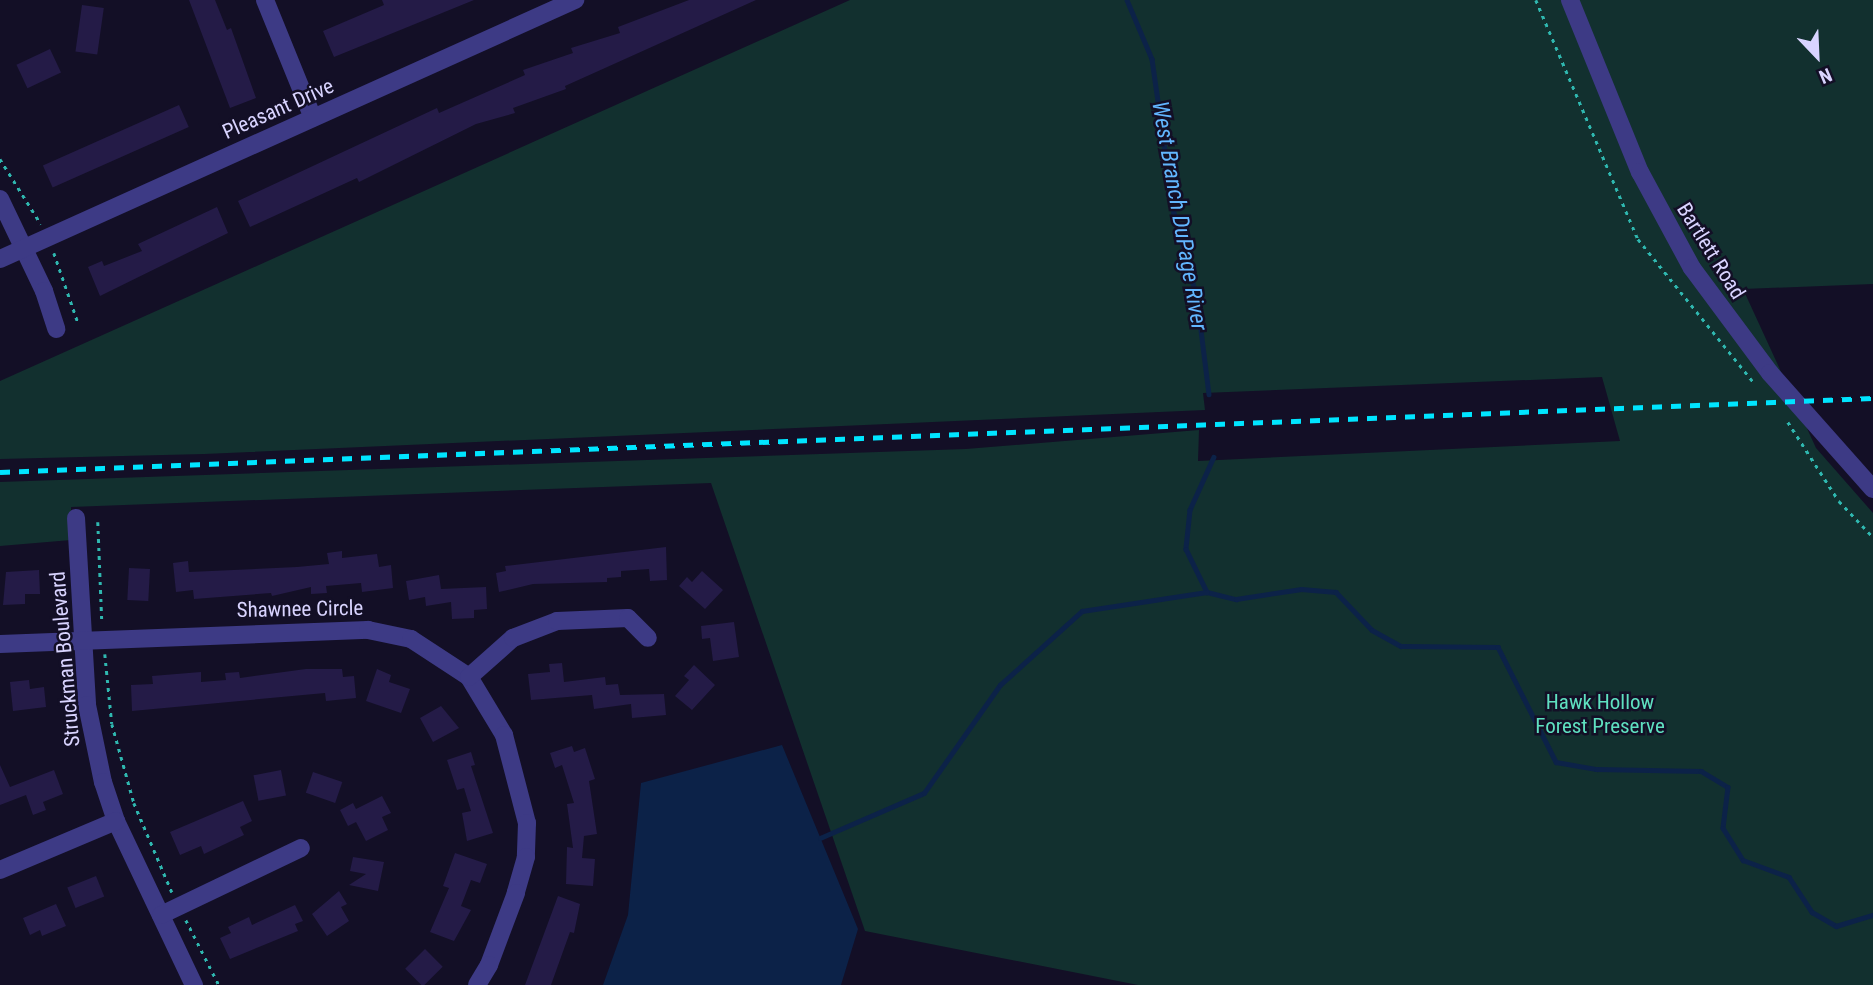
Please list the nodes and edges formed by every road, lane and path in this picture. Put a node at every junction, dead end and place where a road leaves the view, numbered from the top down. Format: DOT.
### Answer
graph roads {
  1 [pos="265,0"];
  2 [pos="575,0"];
  3 [pos="1536,0"];
  4 [pos="1570,0"];
  5 [pos="313,118"];
  6 [pos="0,159"];
  7 [pos="0,199"];
  8 [pos="38,219"];
  9 [pos="25,248"];
  10 [pos="55,255"];
  11 [pos="0,259"];
  12 [pos="79,324"];
  13 [pos="56,329"];
  14 [pos="1754,383"];
  15 [pos="1788,422"];
  16 [pos="1873,489"];
  17 [pos="76,518"];
  18 [pos="98,522"];
  19 [pos="1873,537"];
  20 [pos="103,638"];
  21 [pos="648,638"];
  22 [pos="83,639"];
  23 [pos="0,644"];
  24 [pos="469,677"];
  25 [pos="116,821"];
  26 [pos="301,848"];
  27 [pos="0,870"];
  28 [pos="179,906"];
  29 [pos="161,915"];
  30 [pos="194,985"];
  31 [pos="219,985"];
  32 [pos="477,985"];
  1 -- 5 [label="street"];
  2 -- 5 [label="street, Pleasant Drive"];
  3 -- 14 [label="path"];
  4 -- 16 [label="street, Bartlett Road"];
  5 -- 9 [label="street, Pleasant Drive"];
  6 -- 8 [label="path"];
  7 -- 9 [label="street"];
  9 -- 11 [label="street, Pleasant Drive"];
  9 -- 13 [label="street"];
  10 -- 12 [label="path"];
  15 -- 19 [label="path"];
  17 -- 22 [label="street, Struckman Boulevard"];
  18 -- 20 [label="path"];
  20 -- 22 [label="street, Shawnee Circle"];
  20 -- 24 [label="street, Shawnee Circle"];
  20 -- 28 [label="path"];
  21 -- 24 [label="street"];
  22 -- 23 [label="street, Shawnee Circle"];
  22 -- 25 [label="street, Struckman Boulevard"];
  24 -- 32 [label="street, Shawnee Circle"];
  25 -- 27 [label="street"];
  25 -- 29 [label="street, Struckman Boulevard"];
  26 -- 28 [label="street"];
  28 -- 29 [label="street"];
  28 -- 31 [label="path"];
  29 -- 30 [label="street, Struckman Boulevard"];
}
